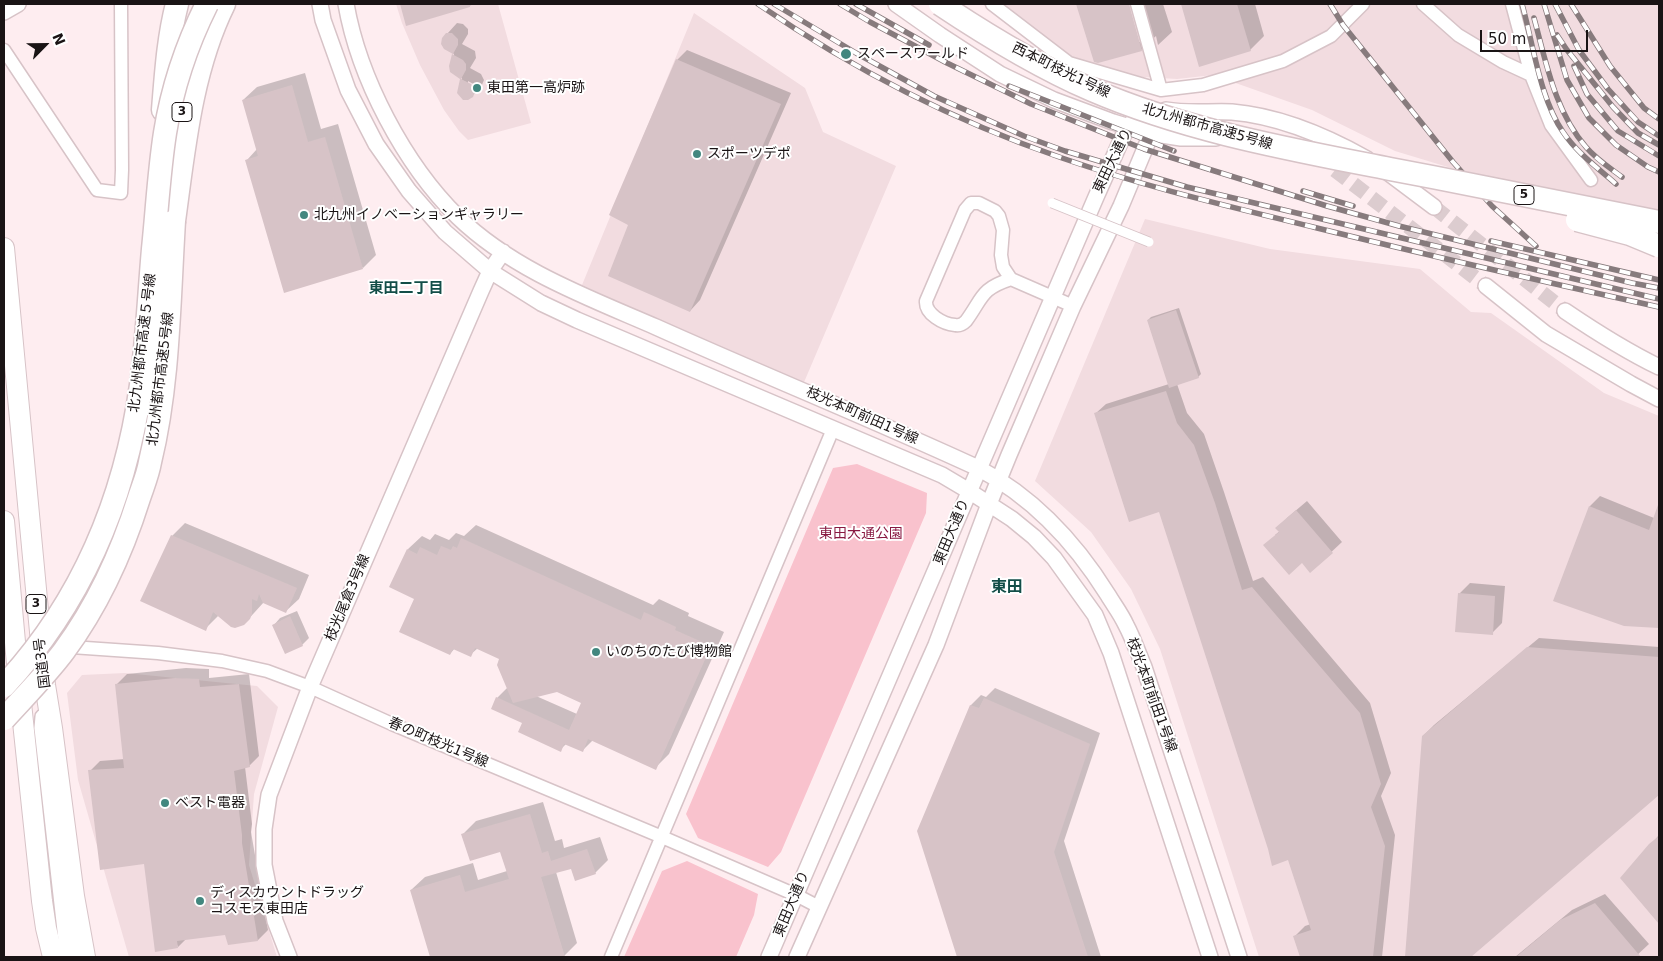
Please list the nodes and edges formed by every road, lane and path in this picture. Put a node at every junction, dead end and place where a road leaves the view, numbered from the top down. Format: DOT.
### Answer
graph roads {
  1 [pos="18,4"];
  2 [pos="121,4"];
  3 [pos="178,4"];
  4 [pos="197,4"];
  5 [pos="207,4"];
  6 [pos="224,4"];
  7 [pos="320,4"];
  8 [pos="346,4"];
  9 [pos="896,4"];
  10 [pos="942,4"];
  11 [pos="992,4"];
  12 [pos="1137,4"];
  13 [pos="1363,4"];
  14 [pos="1423,4"];
  15 [pos="1512,4"];
  16 [pos="4,12"];
  17 [pos="4,50"];
  18 [pos="1531,75"];
  19 [pos="1161,90"];
  20 [pos="1148,108"];
  21 [pos="1127,127"];
  22 [pos="1151,134"];
  23 [pos="1388,168"];
  24 [pos="1335,170"];
  25 [pos="160,174"];
  26 [pos="1591,180"];
  27 [pos="1052,203"];
  28 [pos="1434,207"];
  29 [pos="174,221"];
  30 [pos="1659,222"];
  31 [pos="1621,232"];
  32 [pos="1659,241"];
  33 [pos="1149,242"];
  34 [pos="1659,246"];
  35 [pos="4,248"];
  36 [pos="503,252"];
  37 [pos="490,271"];
  38 [pos="1011,279"];
  39 [pos="1486,286"];
  40 [pos="1052,297"];
  41 [pos="1073,306"];
  42 [pos="1565,311"];
  43 [pos="1659,367"];
  44 [pos="1659,399"];
  45 [pos="833,429"];
  46 [pos="978,468"];
  47 [pos="1000,480"];
  48 [pos="970,491"];
  49 [pos="988,504"];
  50 [pos="4,521"];
  51 [pos="40,646"];
  52 [pos="4,686"];
  53 [pos="45,686"];
  54 [pos="310,687"];
  55 [pos="4,719"];
  56 [pos="662,837"];
  57 [pos="796,895"];
  58 [pos="74,896"];
  59 [pos="819,907"];
  60 [pos="53,957"];
  61 [pos="68,957"];
  62 [pos="85,957"];
  63 [pos="95,957"];
  64 [pos="289,957"];
  65 [pos="612,957"];
  66 [pos="769,957"];
  67 [pos="797,957"];
  68 [pos="1210,957"];
  69 [pos="1239,957"];
  1 -- 16 [label="street"];
  2 -- 17 [label="street"];
  3 -- 25 [label="highway, 3, bridge"];
  4 -- 29 [label="highway, 3, bridge"];
  5 -- 25 [label="highway, 北九州都市高速５号線, bridge"];
  6 -- 29 [label="highway, 北九州都市高速5号線"];
  7 -- 37 [label="street, 枝光本町前田1号線"];
  8 -- 36 [label="street, 枝光本町前田1号線"];
  9 -- 21 [label="street, 西本町枝光1号線"];
  10 -- 20 [label="street, 西本町枝光1号線"];
  10 -- 23 [label="highway, 北九州都市高速5号線, bridge"];
  11 -- 19 [label="street"];
  12 -- 19 [label="street"];
  13 -- 19 [label="street"];
  14 -- 18 [label="street"];
  15 -- 18 [label="street"];
  18 -- 26 [label="street"];
  20 -- 21 [label="street, 東田大通り"];
  20 -- 22 [label="street, 東田大通り"];
  20 -- 28 [label="street, 西本町枝光1号線"];
  21 -- 22 [label="street, 西本町枝光1号線"];
  21 -- 40 [label="street, 東田大通り"];
  22 -- 24 [label="street, 西本町枝光1号線"];
  22 -- 41 [label="street, 東田大通り"];
  23 -- 30 [label="highway, 5, bridge"];
  23 -- 31 [label="highway, bridge"];
  25 -- 52 [label="highway, 北九州都市高速５号線, bridge"];
  27 -- 33 [label="street, bridge"];
  29 -- 55 [label="highway, 北九州都市高速5号線, bridge"];
  31 -- 32 [label="highway, bridge"];
  31 -- 34 [label="highway, bridge"];
  35 -- 51 [label="highway, 国道3号 / 3"];
  36 -- 37 [label="street, 枝光尾倉3号線"];
  36 -- 46 [label="street, 枝光本町前田1号線"];
  37 -- 45 [label="street, 枝光本町前田1号線"];
  37 -- 54 [label="street, 枝光尾倉3号線"];
  38 -- 38 [label="street"];
  38 -- 40 [label="street"];
  39 -- 44 [label="street"];
  40 -- 41 [label="street"];
  40 -- 46 [label="street, 東田大通り"];
  41 -- 47 [label="street, 東田大通り"];
  42 -- 43 [label="street"];
  45 -- 48 [label="street, 枝光本町前田1号線"];
  45 -- 56 [label="street"];
  46 -- 47 [label="street, 枝光本町前田1号線"];
  46 -- 48 [label="street, 東田大通り"];
  47 -- 49 [label="street, 東田大通り"];
  47 -- 69 [label="street, 枝光本町前田1号線"];
  48 -- 49 [label="street, 枝光本町前田1号線"];
  48 -- 57 [label="street, 東田大通り"];
  49 -- 59 [label="street, 東田大通り"];
  49 -- 68 [label="street, 枝光本町前田1号線"];
  50 -- 60 [label="highway, 国道3号 / 3"];
  51 -- 53 [label="highway, 国道3号 / 3"];
  51 -- 54 [label="street, 春の町枝光1号線"];
  53 -- 58 [label="highway, 国道3号 / 3"];
  53 -- 61 [label="street"];
  54 -- 56 [label="street, 春の町枝光1号線"];
  54 -- 64 [label="street, 枝光尾倉3号線"];
  56 -- 57 [label="street, 春の町枝光1号線"];
  56 -- 65 [label="street"];
  57 -- 59 [label="street, 春の町枝光1号線"];
  57 -- 66 [label="street, 東田大通り"];
  58 -- 62 [label="highway, 国道3号 / 3"];
  58 -- 63 [label="highway"];
  59 -- 67 [label="street, 東田大通り"];
}
